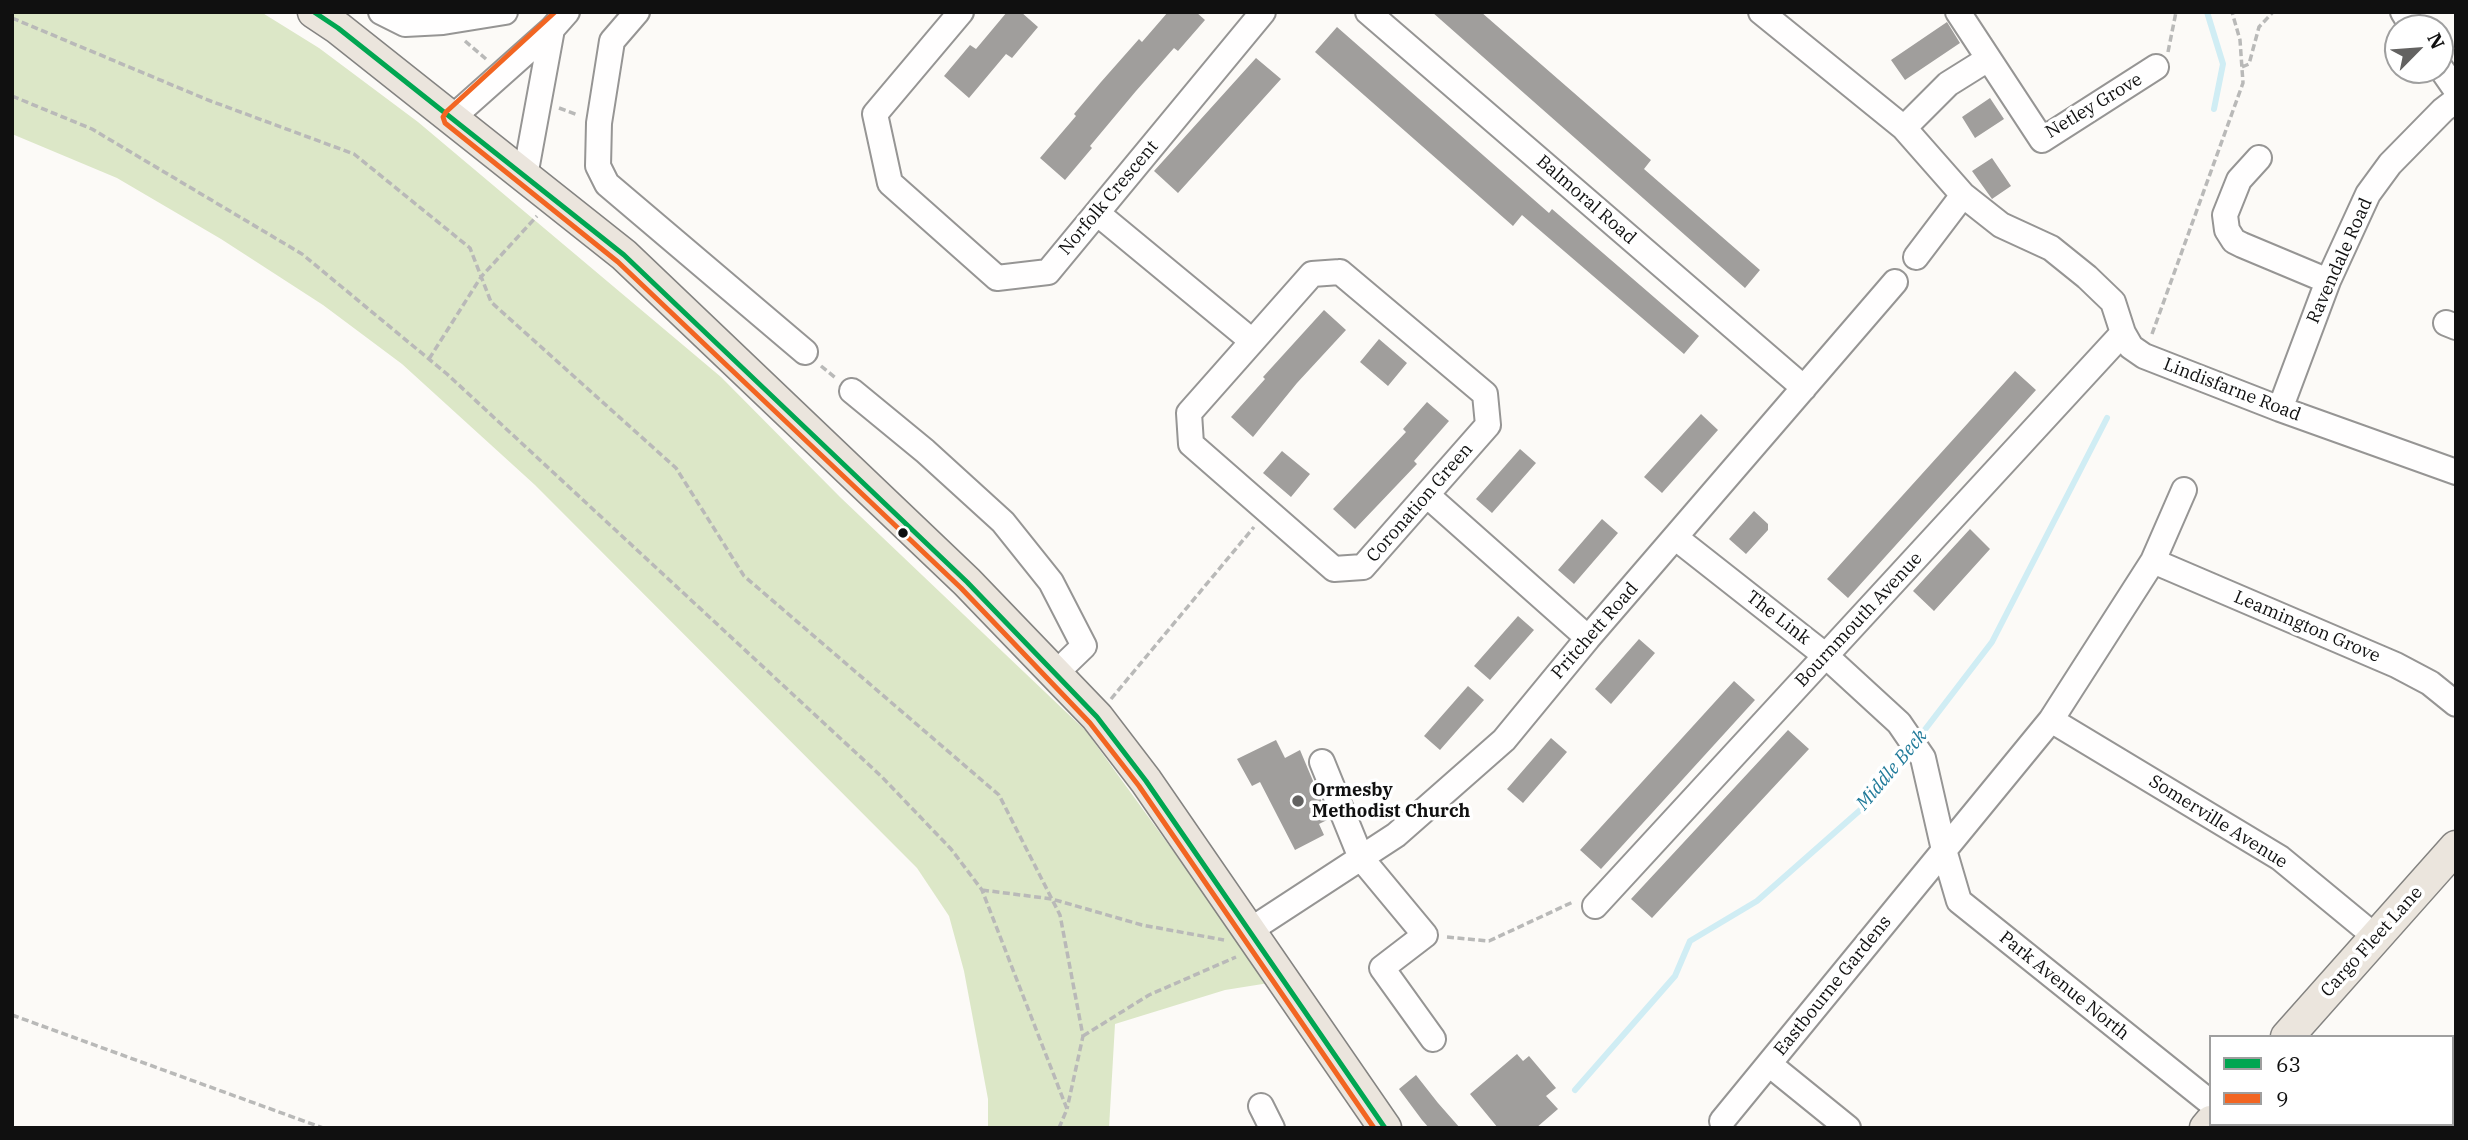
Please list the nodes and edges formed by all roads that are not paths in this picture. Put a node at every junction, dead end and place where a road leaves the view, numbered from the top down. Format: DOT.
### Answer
graph roads {
  1 [pos="314,12"];
  2 [pos="381,12"];
  3 [pos="505,12"];
  4 [pos="637,12"];
  5 [pos="961,12"];
  6 [pos="1264,12"];
  7 [pos="1368,12"];
  8 [pos="1761,12"];
  9 [pos="1958,12"];
  10 [pos="560,21"];
  11 [pos="1988,59"];
  12 [pos="2156,67"];
  13 [pos="2445,84"];
  14 [pos="2452,107"];
  15 [pos="452,118"];
  16 [pos="1904,128"];
  17 [pos="2259,158"];
  18 [pos="525,176"];
  19 [pos="1963,195"];
  20 [pos="1097,213"];
  21 [pos="1916,257"];
  22 [pos="2328,281"];
  23 [pos="1895,282"];
  24 [pos="2123,333"];
  25 [pos="1252,341"];
  26 [pos="805,352"];
  27 [pos="1804,388"];
  28 [pos="852,391"];
  29 [pos="2280,409"];
  30 [pos="2456,472"];
  31 [pos="2184,490"];
  32 [pos="1428,496"];
  33 [pos="1676,538"];
  34 [pos="2153,561"];
  35 [pos="1588,638"];
  36 [pos="1826,656"];
  37 [pos="1055,674"];
  38 [pos="2456,704"];
  39 [pos="2051,720"];
  40 [pos="1322,762"];
  41 [pos="2456,847"];
  42 [pos="1944,850"];
  43 [pos="1361,858"];
  44 [pos="1595,906"];
  45 [pos="2377,938"];
  46 [pos="1255,939"];
  47 [pos="2289,1035"];
  48 [pos="1433,1039"];
  49 [pos="1769,1063"];
  50 [pos="2209,1101"];
  51 [pos="1721,1121"];
  52 [pos="1385,1128"];
  53 [pos="1848,1128"];
  1 -- 15 [label="main road"];
  2 -- 3 [label="street"];
  4 -- 26 [label="street"];
  5 -- 20 [label="street, Norfolk Crescent"];
  6 -- 20 [label="street, Norfolk Crescent"];
  7 -- 27 [label="street, Balmoral Road"];
  8 -- 16 [label="street"];
  9 -- 11 [label="street, Netley Grove"];
  10 -- 15 [label="street"];
  10 -- 18 [label="street"];
  11 -- 12 [label="street, Netley Grove"];
  11 -- 16 [label="street"];
  13 -- 14 [label="street"];
  14 -- 22 [label="street, Ravendale Road"];
  15 -- 18 [label="main road"];
  16 -- 19 [label="street"];
  17 -- 22 [label="street"];
  18 -- 37 [label="main road"];
  19 -- 21 [label="street"];
  19 -- 24 [label="street"];
  20 -- 25 [label="street"];
  22 -- 29 [label="street, Ravendale Road"];
  23 -- 27 [label="street, Pritchett Road"];
  24 -- 29 [label="street, Lindisfarne Road"];
  24 -- 36 [label="street, Bournmouth Avenue"];
  25 -- 32 [label="street, Coronation Green"];
  25 -- 32 [label="street, Coronation Green"];
  27 -- 33 [label="street, Pritchett Road"];
  28 -- 37 [label="street"];
  29 -- 30 [label="street, Lindisfarne Road"];
  31 -- 34 [label="street"];
  32 -- 35 [label="street"];
  33 -- 35 [label="street, Pritchett Road"];
  33 -- 36 [label="street, The Link"];
  34 -- 38 [label="street, Leamington Grove"];
  34 -- 39 [label="street"];
  35 -- 43 [label="street, Pritchett Road"];
  36 -- 42 [label="street, The Link"];
  36 -- 44 [label="street, Bournmouth Avenue"];
  37 -- 46 [label="main road"];
  39 -- 42 [label="street, Eastbourne Gardens"];
  39 -- 45 [label="street, Somerville Avenue"];
  40 -- 43 [label="street"];
  41 -- 45 [label="main road, Cargo Fleet Lane"];
  42 -- 49 [label="street, Eastbourne Gardens"];
  42 -- 50 [label="street, Park Avenue North"];
  43 -- 46 [label="street, Pritchett Road"];
  43 -- 48 [label="street"];
  45 -- 47 [label="main road, Cargo Fleet Lane"];
  46 -- 52 [label="main road"];
  49 -- 51 [label="street, Eastbourne Gardens"];
  49 -- 53 [label="street"];
}
